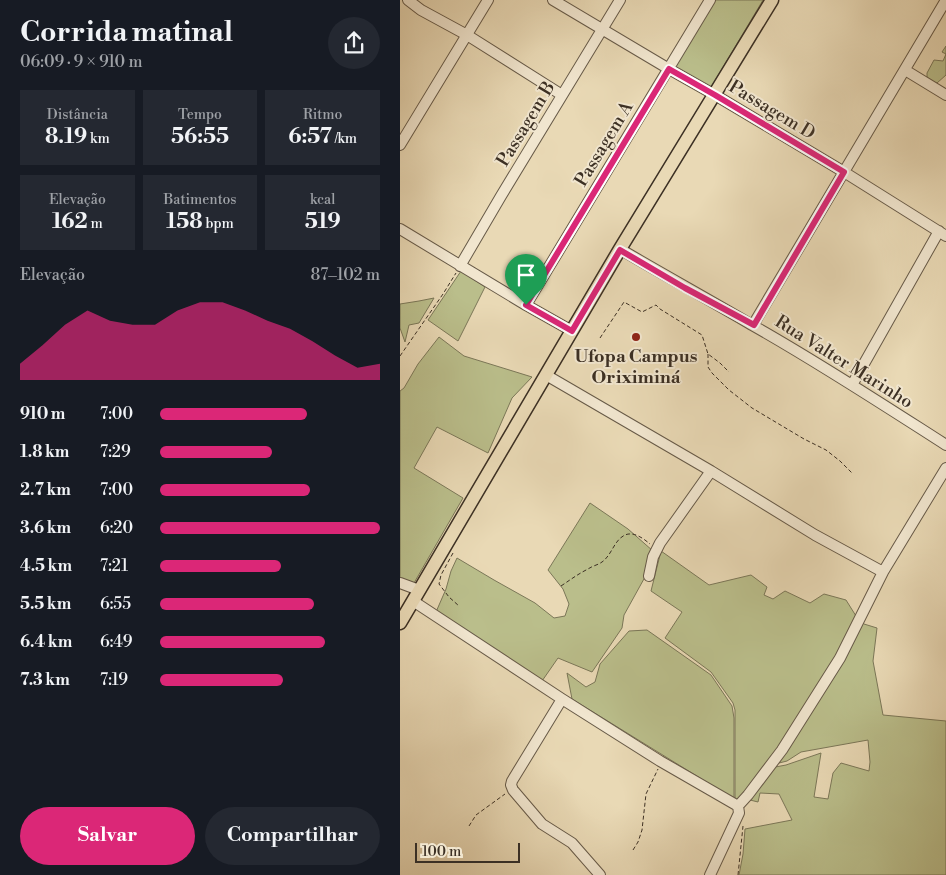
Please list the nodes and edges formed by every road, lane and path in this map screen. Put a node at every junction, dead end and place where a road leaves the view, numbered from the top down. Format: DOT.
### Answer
graph roads {
  1 [pos="408,0"];
  2 [pos="488,0"];
  3 [pos="553,0"];
  4 [pos="620,0"];
  5 [pos="710,0"];
  6 [pos="772,0"];
  7 [pos="946,0"];
  8 [pos="603,29"];
  9 [pos="467,35"];
  10 [pos="669,69"];
  11 [pos="905,70"];
  12 [pos="562,95"];
  13 [pos="715,95"];
  14 [pos="946,95"];
  15 [pos="400,145"];
  16 [pos="844,172"];
  17 [pos="400,229"];
  18 [pos="942,234"];
  19 [pos="620,250"];
  20 [pos="460,266"];
  21 [pos="526,305"];
  22 [pos="754,325"];
  23 [pos="572,331"];
  24 [pos="600,338"];
  25 [pos="708,354"];
  26 [pos="400,356"];
  27 [pos="729,372"];
  28 [pos="546,375"];
  29 [pos="852,385"];
  30 [pos="946,445"];
  31 [pos="946,468"];
  32 [pos="712,471"];
  33 [pos="852,473"];
  34 [pos="656,550"];
  35 [pos="453,554"];
  36 [pos="883,572"];
  37 [pos="649,576"];
  38 [pos="400,583"];
  39 [pos="561,586"];
  40 [pos="416,595"];
  41 [pos="459,606"];
  42 [pos="400,623"];
  43 [pos="562,698"];
  44 [pos="662,762"];
  45 [pos="512,788"];
  46 [pos="738,806"];
  47 [pos="469,826"];
  48 [pos="633,850"];
  49 [pos="740,852"];
  50 [pos="600,875"];
  51 [pos="710,875"];
  52 [pos="738,875"];
  1 -- 9 [label="street"];
  2 -- 9 [label="street"];
  3 -- 8 [label="street, Passagem D"];
  4 -- 8 [label="street, Passagem B"];
  5 -- 10 [label="street, Passagem A"];
  6 -- 13 [label="main road"];
  7 -- 11 [label="street"];
  8 -- 10 [label="street, Passagem D"];
  8 -- 12 [label="street, Passagem B"];
  9 -- 12 [label="street"];
  9 -- 15 [label="street"];
  10 -- 13 [label="street, Passagem D"];
  10 -- 21 [label="street, Passagem A"];
  11 -- 14 [label="street"];
  11 -- 16 [label="street"];
  12 -- 20 [label="street, Passagem B"];
  13 -- 16 [label="street, Passagem D"];
  13 -- 19 [label="main road"];
  16 -- 18 [label="street, Passagem D"];
  16 -- 22 [label="street"];
  17 -- 20 [label="street"];
  18 -- 29 [label="street"];
  19 -- 22 [label="street, Rua Valter Marinho"];
  19 -- 23 [label="main road"];
  20 -- 21 [label="street"];
  20 -- 26 [label="path"];
  21 -- 23 [label="street"];
  22 -- 29 [label="street, Rua Valter Marinho"];
  23 -- 28 [label="main road"];
  24 -- 25 [label="path"];
  25 -- 27 [label="path"];
  25 -- 33 [label="path"];
  28 -- 32 [label="street"];
  28 -- 40 [label="main road"];
  29 -- 30 [label="street, Rua Valter Marinho"];
  31 -- 36 [label="street"];
  32 -- 34 [label="street"];
  32 -- 36 [label="street"];
  34 -- 37 [label="street"];
  34 -- 39 [label="path"];
  35 -- 41 [label="path"];
  36 -- 46 [label="street"];
  38 -- 40 [label="street"];
  40 -- 42 [label="main road"];
  40 -- 43 [label="street"];
  43 -- 44 [label="street"];
  43 -- 45 [label="street"];
  44 -- 46 [label="street"];
  44 -- 48 [label="path"];
  45 -- 47 [label="path"];
  45 -- 50 [label="street"];
  46 -- 51 [label="street"];
  49 -- 52 [label="path"];
}
